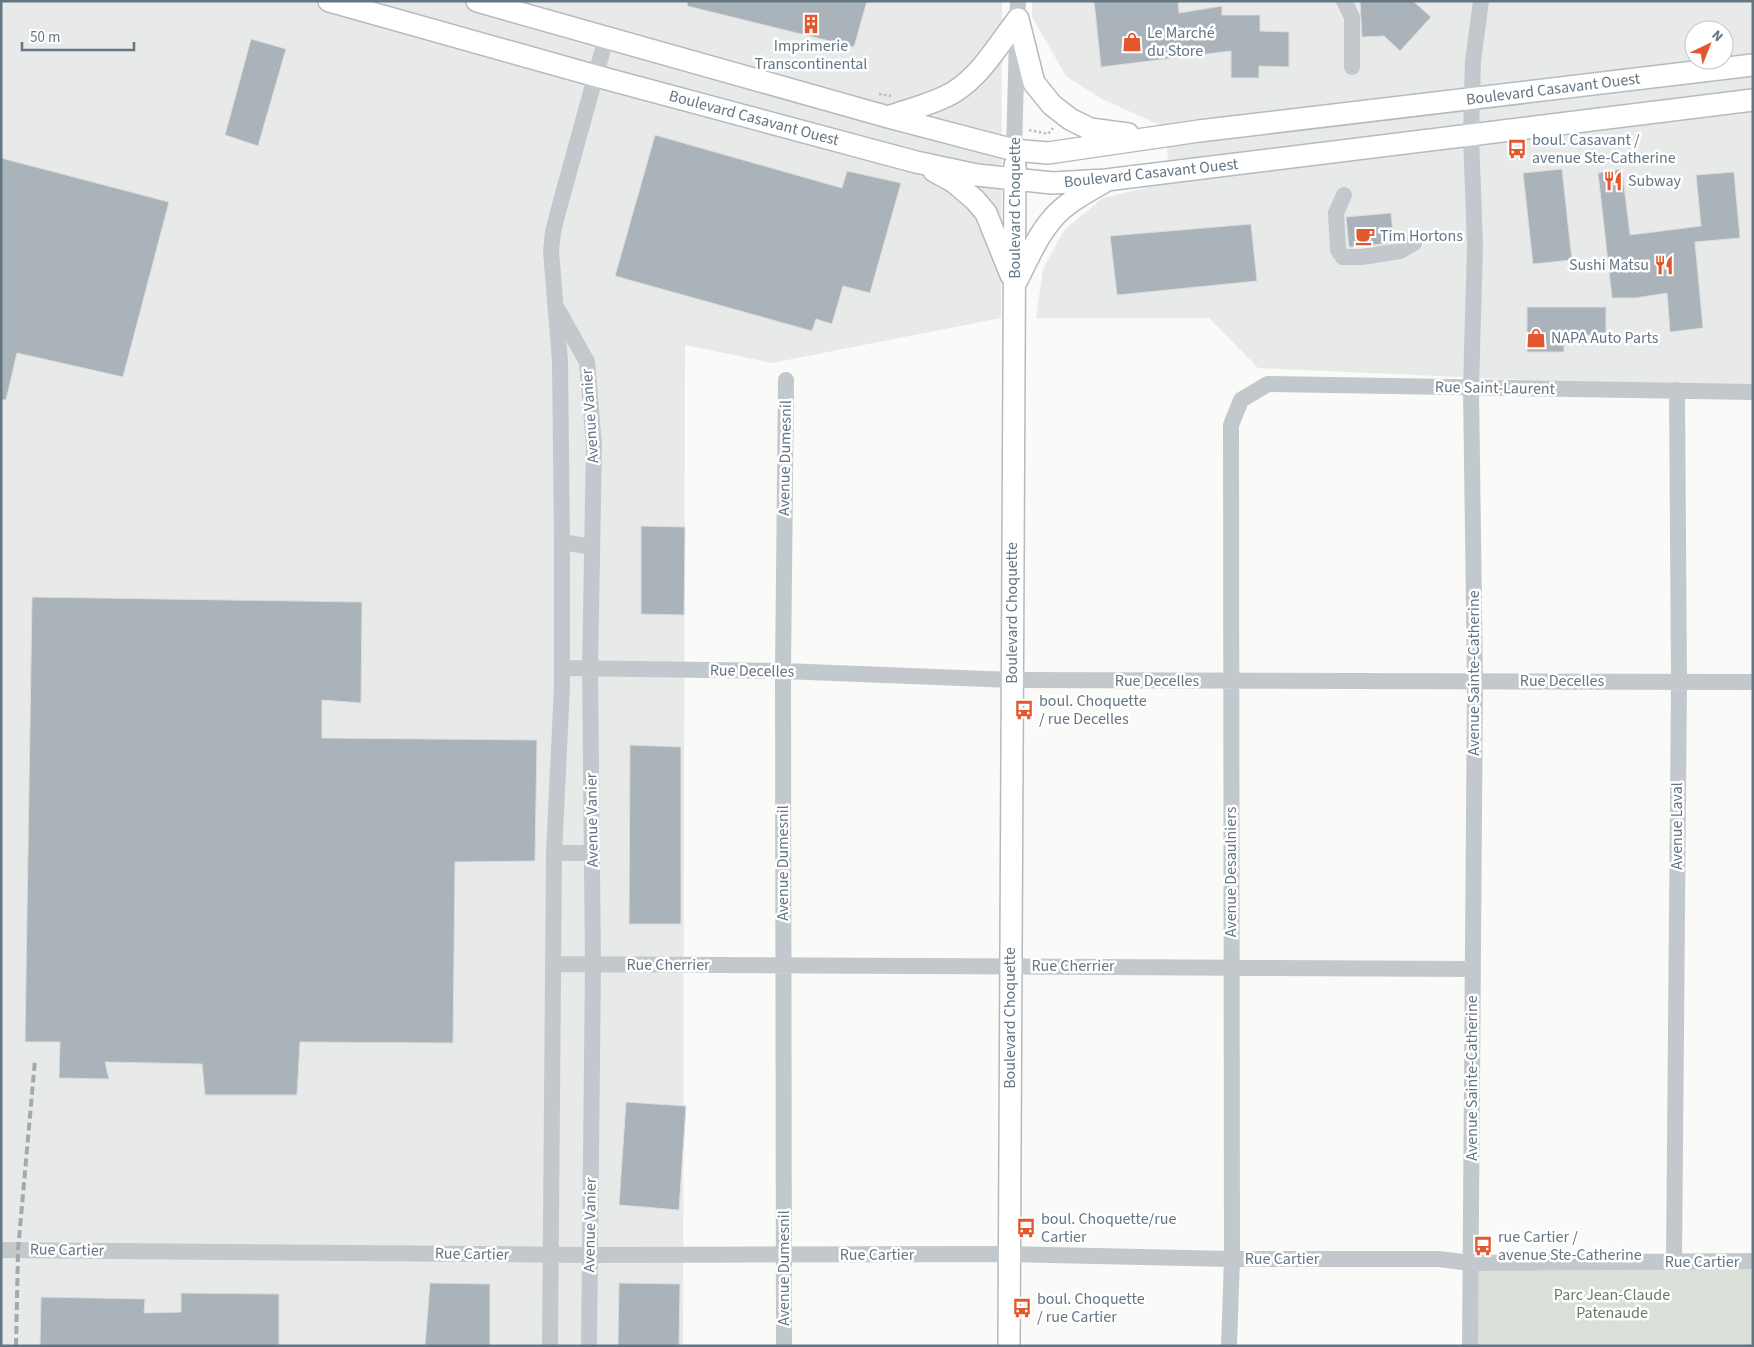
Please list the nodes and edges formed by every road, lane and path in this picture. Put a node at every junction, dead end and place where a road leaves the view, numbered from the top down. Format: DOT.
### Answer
graph roads {
  1 [pos="329,1"];
  2 [pos="477,1"];
  3 [pos="1344,1"];
  4 [pos="1481,1"];
  5 [pos="1018,10"];
  6 [pos="606,38"];
  7 [pos="1753,65"];
  8 [pos="1352,67"];
  9 [pos="596,76"];
  10 [pos="878,94"];
  11 [pos="896,97"];
  12 [pos="1472,98"];
  13 [pos="1753,100"];
  14 [pos="1066,116"];
  15 [pos="888,117"];
  16 [pos="1016,127"];
  17 [pos="1471,135"];
  18 [pos="1168,136"];
  19 [pos="1014,150"];
  20 [pos="916,162"];
  21 [pos="1015,179"];
  22 [pos="1106,180"];
  23 [pos="1344,195"];
  24 [pos="1414,243"];
  25 [pos="1014,285"];
  26 [pos="555,303"];
  27 [pos="786,380"];
  28 [pos="1471,388"];
  29 [pos="1676,390"];
  30 [pos="1753,392"];
  31 [pos="1241,400"];
  32 [pos="562,542"];
  33 [pos="592,547"];
  34 [pos="562,668"];
  35 [pos="590,668"];
  36 [pos="783,671"];
  37 [pos="1012,680"];
  38 [pos="1231,681"];
  39 [pos="1474,681"];
  40 [pos="1679,682"];
  41 [pos="1753,682"];
  42 [pos="554,853"];
  43 [pos="592,853"];
  44 [pos="553,964"];
  45 [pos="593,965"];
  46 [pos="783,965"];
  47 [pos="1010,966"];
  48 [pos="1231,967"];
  49 [pos="1472,969"];
  50 [pos="1,1250"];
  51 [pos="550,1254"];
  52 [pos="1009,1254"];
  53 [pos="590,1255"];
  54 [pos="784,1255"];
  55 [pos="1232,1259"];
  56 [pos="1753,1261"];
  57 [pos="1674,1262"];
  58 [pos="1470,1263"];
  59 [pos="550,1346"];
  60 [pos="589,1346"];
  61 [pos="784,1346"];
  62 [pos="1009,1346"];
  63 [pos="1229,1346"];
  64 [pos="1470,1346"];
  1 -- 9 [label="main road, Boulevard Casavant Ouest"];
  2 -- 6 [label="main road, Boulevard Casavant Ouest"];
  3 -- 8 [label="street"];
  4 -- 12 [label="street, Avenue Sainte-Catherine"];
  5 -- 14 [label="main road"];
  5 -- 15 [label="main road"];
  5 -- 16 [label="street, Boulevard Choquette"];
  6 -- 9 [label="street, Avenue Vanier"];
  6 -- 15 [label="main road, Boulevard Casavant Ouest"];
  7 -- 12 [label="main road, Boulevard Casavant Ouest"];
  9 -- 20 [label="main road, Boulevard Casavant Ouest"];
  9 -- 26 [label="street, Avenue Vanier"];
  10 -- 11 [label="path"];
  12 -- 17 [label="street, Avenue Sainte-Catherine"];
  12 -- 18 [label="main road, Boulevard Casavant Ouest"];
  13 -- 17 [label="main road, Boulevard Casavant Ouest"];
  14 -- 16 [label="path"];
  14 -- 18 [label="main road"];
  15 -- 19 [label="main road, Boulevard Casavant Ouest"];
  16 -- 19 [label="street, Boulevard Choquette"];
  17 -- 22 [label="main road, Boulevard Casavant Ouest"];
  17 -- 28 [label="street, Avenue Sainte-Catherine"];
  18 -- 19 [label="main road, Boulevard Casavant Ouest"];
  19 -- 21 [label="main road, Boulevard Choquette"];
  20 -- 21 [label="main road, Boulevard Casavant Ouest"];
  20 -- 25 [label="main road"];
  21 -- 22 [label="main road, Boulevard Casavant Ouest"];
  21 -- 25 [label="main road, Boulevard Choquette"];
  22 -- 25 [label="main road"];
  23 -- 24 [label="street"];
  25 -- 37 [label="main road, Boulevard Choquette"];
  26 -- 32 [label="street, Avenue Vanier"];
  26 -- 33 [label="street, Avenue Vanier"];
  27 -- 36 [label="street, Avenue Dumesnil"];
  28 -- 29 [label="street, Rue Saint-Laurent"];
  28 -- 31 [label="street, Rue Saint-Laurent"];
  28 -- 39 [label="street, Avenue Sainte-Catherine"];
  29 -- 30 [label="street, Rue Saint-Laurent"];
  29 -- 40 [label="street, Avenue Laval"];
  31 -- 38 [label="street, Avenue Desaulniers"];
  32 -- 33 [label="street"];
  32 -- 34 [label="street, Avenue Vanier"];
  33 -- 35 [label="street, Avenue Vanier"];
  34 -- 35 [label="street, Rue Decelles"];
  34 -- 42 [label="street, Avenue Vanier"];
  35 -- 36 [label="street, Rue Decelles"];
  35 -- 43 [label="street, Avenue Vanier"];
  36 -- 37 [label="street, Rue Decelles"];
  36 -- 46 [label="street, Avenue Dumesnil"];
  37 -- 38 [label="street, Rue Decelles"];
  37 -- 47 [label="main road, Boulevard Choquette"];
  38 -- 39 [label="street, Rue Decelles"];
  38 -- 48 [label="street, Avenue Desaulniers"];
  39 -- 40 [label="street, Rue Decelles"];
  39 -- 49 [label="street, Avenue Sainte-Catherine"];
  40 -- 41 [label="street, Rue Decelles"];
  40 -- 57 [label="street, Avenue Laval"];
  42 -- 43 [label="street"];
  42 -- 44 [label="street, Avenue Vanier"];
  43 -- 45 [label="street, Avenue Vanier"];
  44 -- 45 [label="street, Rue Cherrier"];
  44 -- 51 [label="street, Avenue Vanier"];
  45 -- 46 [label="street, Rue Cherrier"];
  45 -- 53 [label="street, Avenue Vanier"];
  46 -- 47 [label="street, Rue Cherrier"];
  46 -- 54 [label="street, Avenue Dumesnil"];
  47 -- 48 [label="street, Rue Cherrier"];
  47 -- 52 [label="main road, Boulevard Choquette"];
  48 -- 49 [label="street, Rue Cherrier"];
  48 -- 55 [label="street, Avenue Desaulniers"];
  49 -- 58 [label="street, Avenue Sainte-Catherine"];
  50 -- 51 [label="street, Rue Cartier"];
  51 -- 53 [label="street, Rue Cartier"];
  51 -- 59 [label="street, Avenue Vanier"];
  52 -- 54 [label="street, Rue Cartier"];
  52 -- 55 [label="street, Rue Cartier"];
  52 -- 62 [label="main road, Boulevard Choquette"];
  53 -- 54 [label="street, Rue Cartier"];
  53 -- 60 [label="street, Avenue Vanier"];
  54 -- 61 [label="street, Avenue Dumesnil"];
  55 -- 58 [label="street, Rue Cartier"];
  55 -- 63 [label="street, Avenue Desaulniers"];
  56 -- 57 [label="street, Rue Cartier"];
  57 -- 58 [label="street, Rue Cartier"];
  58 -- 64 [label="street, Avenue Sainte-Catherine"];
}
